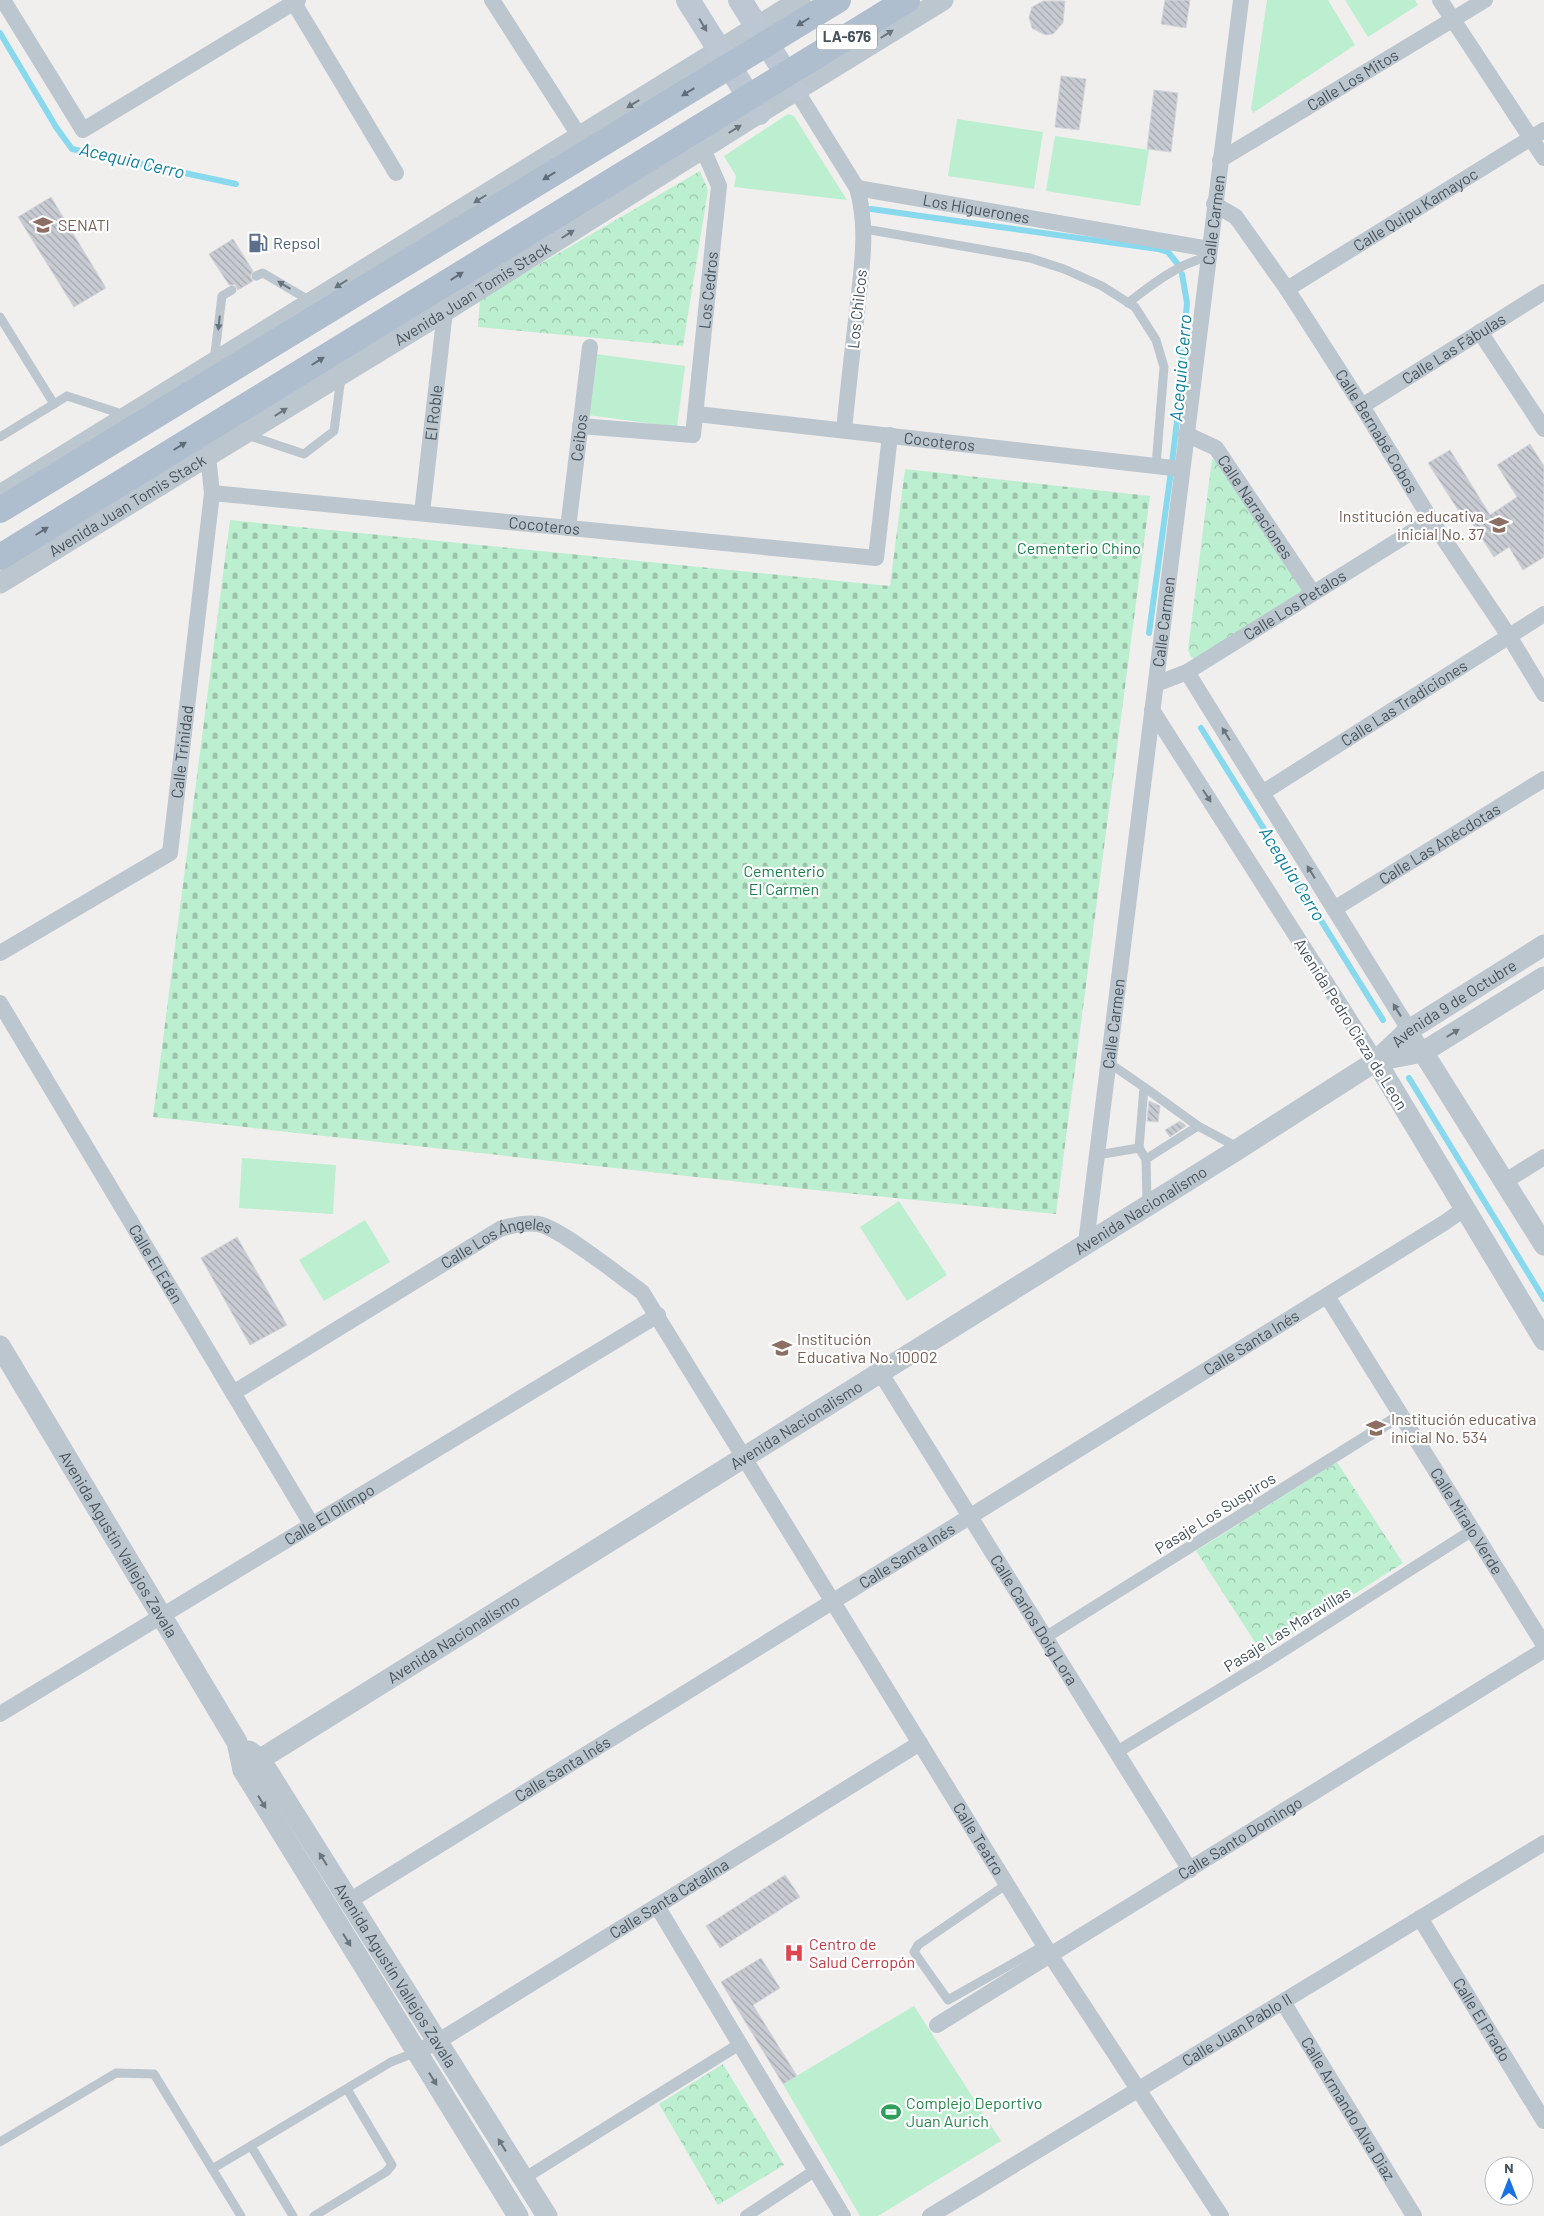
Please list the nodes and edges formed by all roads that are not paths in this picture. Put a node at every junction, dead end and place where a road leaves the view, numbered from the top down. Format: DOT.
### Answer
graph roads {
  1 [pos="4,0"];
  2 [pos="492,0"];
  3 [pos="688,0"];
  4 [pos="740,0"];
  5 [pos="800,0"];
  6 [pos="838,0"];
  7 [pos="907,0"];
  8 [pos="943,0"];
  9 [pos="1241,0"];
  10 [pos="1440,0"];
  11 [pos="1485,0"];
  12 [pos="296,1"];
  13 [pos="1453,20"];
  14 [pos="762,35"];
  15 [pos="724,59"];
  16 [pos="791,82"];
  17 [pos="754,104"];
  18 [pos="1538,134"];
  19 [pos="580,137"];
  20 [pos="703,149"];
  21 [pos="1544,158"];
  22 [pos="1220,160"];
  23 [pos="396,173"];
  24 [pos="857,188"];
  25 [pos="1214,204"];
  26 [pos="865,230"];
  27 [pos="1209,253"];
  28 [pos="256,276"];
  29 [pos="1287,289"];
  30 [pos="232,290"];
  31 [pos="1544,292"];
  32 [pos="312,302"];
  33 [pos="1128,303"];
  34 [pos="445,311"];
  35 [pos="0,317"];
  36 [pos="1480,332"];
  37 [pos="590,347"];
  38 [pos="214,362"];
  39 [pos="342,374"];
  40 [pos="54,404"];
  41 [pos="1362,406"];
  42 [pos="697,414"];
  43 [pos="128,416"];
  44 [pos="580,426"];
  45 [pos="844,430"];
  46 [pos="1544,430"];
  47 [pos="245,434"];
  48 [pos="1186,434"];
  49 [pos="890,436"];
  50 [pos="0,437"];
  51 [pos="208,456"];
  52 [pos="1156,466"];
  53 [pos="1182,469"];
  54 [pos="212,493"];
  55 [pos="0,494"];
  56 [pos="0,510"];
  57 [pos="422,513"];
  58 [pos="1431,520"];
  59 [pos="568,528"];
  60 [pos="0,557"];
  61 [pos="0,583"];
  62 [pos="1313,593"];
  63 [pos="1544,614"];
  64 [pos="1509,636"];
  65 [pos="1187,672"];
  66 [pos="1156,684"];
  67 [pos="1544,694"];
  68 [pos="1152,710"];
  69 [pos="1544,779"];
  70 [pos="1262,793"];
  71 [pos="1334,909"];
  72 [pos="1544,945"];
  73 [pos="0,953"];
  74 [pos="1544,977"];
  75 [pos="0,1004"];
  76 [pos="1409,1030"];
  77 [pos="1423,1052"];
  78 [pos="1376,1061"];
  79 [pos="1109,1063"];
  80 [pos="1144,1087"];
  81 [pos="1198,1126"];
  82 [pos="1139,1148"];
  83 [pos="1240,1148"];
  84 [pos="1097,1155"];
  85 [pos="1544,1157"];
  86 [pos="1146,1159"];
  87 [pos="1504,1182"];
  88 [pos="1148,1206"];
  89 [pos="1464,1209"];
  90 [pos="1086,1243"];
  91 [pos="1544,1245"];
  92 [pos="1327,1296"];
  93 [pos="658,1315"];
  94 [pos="1544,1340"];
  95 [pos="0,1346"];
  96 [pos="880,1372"];
  97 [pos="233,1393"];
  98 [pos="1402,1416"];
  99 [pos="744,1457"];
  100 [pos="971,1516"];
  101 [pos="312,1525"];
  102 [pos="1473,1530"];
  103 [pos="833,1601"];
  104 [pos="162,1616"];
  105 [pos="1046,1637"];
  106 [pos="1544,1645"];
  107 [pos="1544,1650"];
  108 [pos="0,1714"];
  109 [pos="920,1743"];
  110 [pos="1117,1752"];
  111 [pos="252,1765"];
  112 [pos="1544,1843"];
  113 [pos="1190,1870"];
  114 [pos="1007,1884"];
  115 [pos="349,1901"];
  116 [pos="657,1906"];
  117 [pos="1420,1918"];
  118 [pos="1048,1950"];
  119 [pos="1283,2002"];
  120 [pos="936,2025"];
  121 [pos="437,2042"];
  122 [pos="740,2044"];
  123 [pos="416,2052"];
  124 [pos="347,2089"];
  125 [pos="1138,2090"];
  126 [pos="1544,2121"];
  127 [pos="0,2142"];
  128 [pos="251,2146"];
  129 [pos="212,2169"];
  130 [pos="816,2170"];
  131 [pos="523,2179"];
  132 [pos="241,2216"];
  133 [pos="293,2216"];
  134 [pos="314,2216"];
  135 [pos="518,2216"];
  136 [pos="546,2216"];
  137 [pos="746,2216"];
  138 [pos="843,2216"];
  139 [pos="930,2216"];
  140 [pos="1221,2216"];
  141 [pos="1414,2216"];
  1 -- 12 [label="street"];
  2 -- 19 [label="street"];
  3 -- 15 [label="main road, one-way"];
  4 -- 14 [label="main road"];
  5 -- 14 [label="street, LA-676"];
  6 -- 14 [label="main road, LA-676, one-way"];
  7 -- 16 [label="main road, Avenida Juan Tomis Stack / LA-676"];
  16 -- 8 [label="street, Avenida Juan Tomis Stack / LA-676, one-way"];
  9 -- 22 [label="street, Calle Carmen"];
  10 -- 13 [label="street"];
  11 -- 13 [label="street, Calle Los Mitos"];
  12 -- 23 [label="street"];
  13 -- 18 [label="street"];
  13 -- 22 [label="street, Calle Los Mitos"];
  14 -- 15 [label="main road, LA-676"];
  14 -- 16 [label="main road"];
  15 -- 17 [label="main road"];
  15 -- 19 [label="street, one-way"];
  15 -- 56 [label="main road, one-way"];
  16 -- 17 [label="main road, Avenida Juan Tomis Stack / LA-676"];
  16 -- 24 [label="street"];
  20 -- 17 [label="street, Avenida Juan Tomis Stack, one-way"];
  60 -- 17 [label="main road, Avenida Juan Tomis Stack, one-way"];
  18 -- 21 [label="street"];
  18 -- 29 [label="street, Calle Quipu Kamayoc"];
  19 -- 32 [label="street, one-way"];
  34 -- 20 [label="street, Avenida Juan Tomis Stack, one-way"];
  20 -- 42 [label="street, Los Cedros"];
  22 -- 25 [label="street, Calle Carmen"];
  24 -- 26 [label="street, Los Chilcos"];
  24 -- 27 [label="street, Los Higuerones"];
  25 -- 27 [label="street, Calle Carmen"];
  25 -- 29 [label="street, Calle Bernabé Cobos"];
  26 -- 33 [label="lane"];
  26 -- 45 [label="street, Los Chilcos"];
  27 -- 33 [label="lane"];
  27 -- 48 [label="street, Calle Carmen"];
  32 -- 28 [label="lane, one-way"];
  29 -- 41 [label="street, Calle Bernabé Cobos"];
  30 -- 38 [label="lane, one-way"];
  31 -- 36 [label="street, Calle Las Fábulas"];
  32 -- 38 [label="street"];
  33 -- 52 [label="lane"];
  34 -- 39 [label="street, Avenida Juan Tomis Stack"];
  34 -- 57 [label="street, El Roble"];
  35 -- 40 [label="lane"];
  36 -- 41 [label="street, Calle Las Fábulas"];
  36 -- 46 [label="street"];
  37 -- 44 [label="street, Ceibos"];
  38 -- 43 [label="street"];
  47 -- 39 [label="street, Avenida Juan Tomis Stack, one-way"];
  39 -- 47 [label="lane"];
  40 -- 43 [label="lane"];
  40 -- 50 [label="lane"];
  41 -- 58 [label="street, Calle Bernabé Cobos"];
  42 -- 44 [label="street, Los Cedros"];
  42 -- 45 [label="street, Cocoteros"];
  43 -- 55 [label="street"];
  44 -- 59 [label="street, Ceibos"];
  45 -- 49 [label="street, Cocoteros"];
  47 -- 51 [label="street, Avenida Juan Tomis Stack"];
  48 -- 53 [label="street, Calle Carmen"];
  48 -- 62 [label="street, Calle Narraciones"];
  49 -- 52 [label="street, Cocoteros"];
  49 -- 59 [label="street, Cocoteros"];
  51 -- 54 [label="street, Calle Trinidad"];
  51 -- 61 [label="street, Avenida Juan Tomis Stack"];
  52 -- 53 [label="street, Cocoteros"];
  53 -- 66 [label="street, Calle Carmen"];
  54 -- 57 [label="street, Cocoteros"];
  54 -- 73 [label="street, Calle Trinidad"];
  57 -- 59 [label="street, Cocoteros"];
  58 -- 62 [label="street, Calle Los Petalos"];
  58 -- 64 [label="street, Calle Bernabé Cobos"];
  62 -- 65 [label="street, Calle Los Petalos"];
  63 -- 64 [label="street, Calle Las Tradiciones"];
  64 -- 67 [label="street, Calle Bernabé Cobos"];
  64 -- 70 [label="street, Calle Las Tradiciones"];
  65 -- 66 [label="street, Calle Los Petalos"];
  70 -- 65 [label="street, one-way"];
  66 -- 68 [label="street, Calle Carmen"];
  68 -- 78 [label="street, Avenida Pedro Cieza de Leon, one-way"];
  68 -- 79 [label="street, Calle Carmen"];
  69 -- 71 [label="street, Calle Las Anécdotas"];
  71 -- 70 [label="street, one-way"];
  76 -- 71 [label="street, one-way"];
  72 -- 76 [label="street, Avenida 9 de Octubre"];
  77 -- 74 [label="street, Avenida 9 de Octubre, one-way"];
  75 -- 97 [label="street, Calle El Edén"];
  76 -- 77 [label="street"];
  76 -- 78 [label="street, Avenida 9 de Octubre"];
  77 -- 78 [label="street, Avenida 9 de Octubre"];
  77 -- 87 [label="street"];
  78 -- 83 [label="street, Avenida Nacionalismo"];
  78 -- 89 [label="street, Avenida Pedro Cieza de Leon"];
  79 -- 80 [label="lane"];
  79 -- 84 [label="street, Calle Carmen"];
  80 -- 81 [label="lane"];
  80 -- 82 [label="lane"];
  81 -- 83 [label="lane"];
  81 -- 86 [label="lane"];
  82 -- 84 [label="lane"];
  82 -- 86 [label="lane"];
  83 -- 88 [label="street, Avenida Nacionalismo"];
  84 -- 90 [label="street, Calle Carmen"];
  85 -- 87 [label="street"];
  86 -- 88 [label="lane"];
  87 -- 91 [label="street"];
  88 -- 90 [label="street, Avenida Nacionalismo"];
  89 -- 92 [label="street, Calle Santa Inés"];
  89 -- 94 [label="street, Avenida Pedro Cieza de Leon"];
  90 -- 96 [label="street, Avenida Nacionalismo"];
  92 -- 98 [label="street, Calle Miralo Verde"];
  92 -- 100 [label="street, Calle Santa Inés"];
  93 -- 97 [label="street, Calle Los Ángeles"];
  93 -- 99 [label="street, Calle Los Ángeles"];
  93 -- 101 [label="street, Calle El Olimpo"];
  95 -- 104 [label="street, Avenida Agustín Vallejos Zavala"];
  96 -- 99 [label="street, Avenida Nacionalismo"];
  96 -- 100 [label="street, Calle Carlos Doig Lora"];
  97 -- 101 [label="street, Calle El Edén"];
  98 -- 102 [label="street, Calle Miralo Verde"];
  98 -- 105 [label="street, Pasaje Los Suspiros"];
  99 -- 103 [label="street, Calle Teatro"];
  99 -- 111 [label="street, Avenida Nacionalismo"];
  100 -- 103 [label="street, Calle Santa Inés"];
  100 -- 105 [label="street, Calle Carlos Doig Lora"];
  101 -- 104 [label="street, Calle El Olimpo"];
  102 -- 106 [label="street, Calle Miralo Verde"];
  102 -- 110 [label="street, Pasaje Las Maravillas"];
  103 -- 109 [label="street, Calle Teatro"];
  103 -- 115 [label="street, Calle Santa Inés"];
  104 -- 108 [label="street, Calle El Olimpo"];
  104 -- 111 [label="street, Avenida Agustín Vallejos Zavala"];
  105 -- 110 [label="street, Calle Carlos Doig Lora"];
  107 -- 113 [label="street, Calle Santo Domingo"];
  109 -- 114 [label="street, Calle Teatro"];
  109 -- 116 [label="street, Calle Santa Catalina"];
  110 -- 113 [label="street, Calle Carlos Doig Lora"];
  115 -- 111 [label="street, Avenida Agustín Vallejos Zavala, one-way"];
  111 -- 123 [label="street, Avenida Agustín Vallejos Zavala, one-way"];
  112 -- 117 [label="street, Calle Juan Pablo II"];
  113 -- 118 [label="street, Calle Santo Domingo"];
  114 -- 118 [label="street, Calle Teatro"];
  114 -- 118 [label="lane"];
  115 -- 121 [label="street, Avenida Agustín Vallejos Zavala"];
  116 -- 121 [label="street, Calle Santa Catalina"];
  116 -- 122 [label="street"];
  117 -- 119 [label="street, Calle Juan Pablo II"];
  117 -- 126 [label="street, Calle El Prado"];
  118 -- 120 [label="street, Calle Santo Domingo"];
  118 -- 125 [label="street, Calle Teatro"];
  119 -- 125 [label="street, Calle Juan Pablo II"];
  119 -- 141 [label="street, Calle Armando Alva Diaz"];
  121 -- 123 [label="street, Calle Santa Catalina"];
  131 -- 121 [label="street, Avenida Agustín Vallejos Zavala, one-way"];
  122 -- 130 [label="street"];
  122 -- 131 [label="street"];
  123 -- 124 [label="lane"];
  123 -- 135 [label="street, Avenida Agustín Vallejos Zavala, one-way"];
  124 -- 128 [label="lane"];
  124 -- 134 [label="lane"];
  125 -- 139 [label="street, Calle Juan Pablo II"];
  125 -- 140 [label="street, Calle Teatro"];
  127 -- 129 [label="lane"];
  128 -- 129 [label="lane"];
  128 -- 133 [label="lane"];
  129 -- 132 [label="lane"];
  130 -- 137 [label="street"];
  130 -- 138 [label="street"];
  131 -- 136 [label="street, Avenida Agustín Vallejos Zavala"];
}
